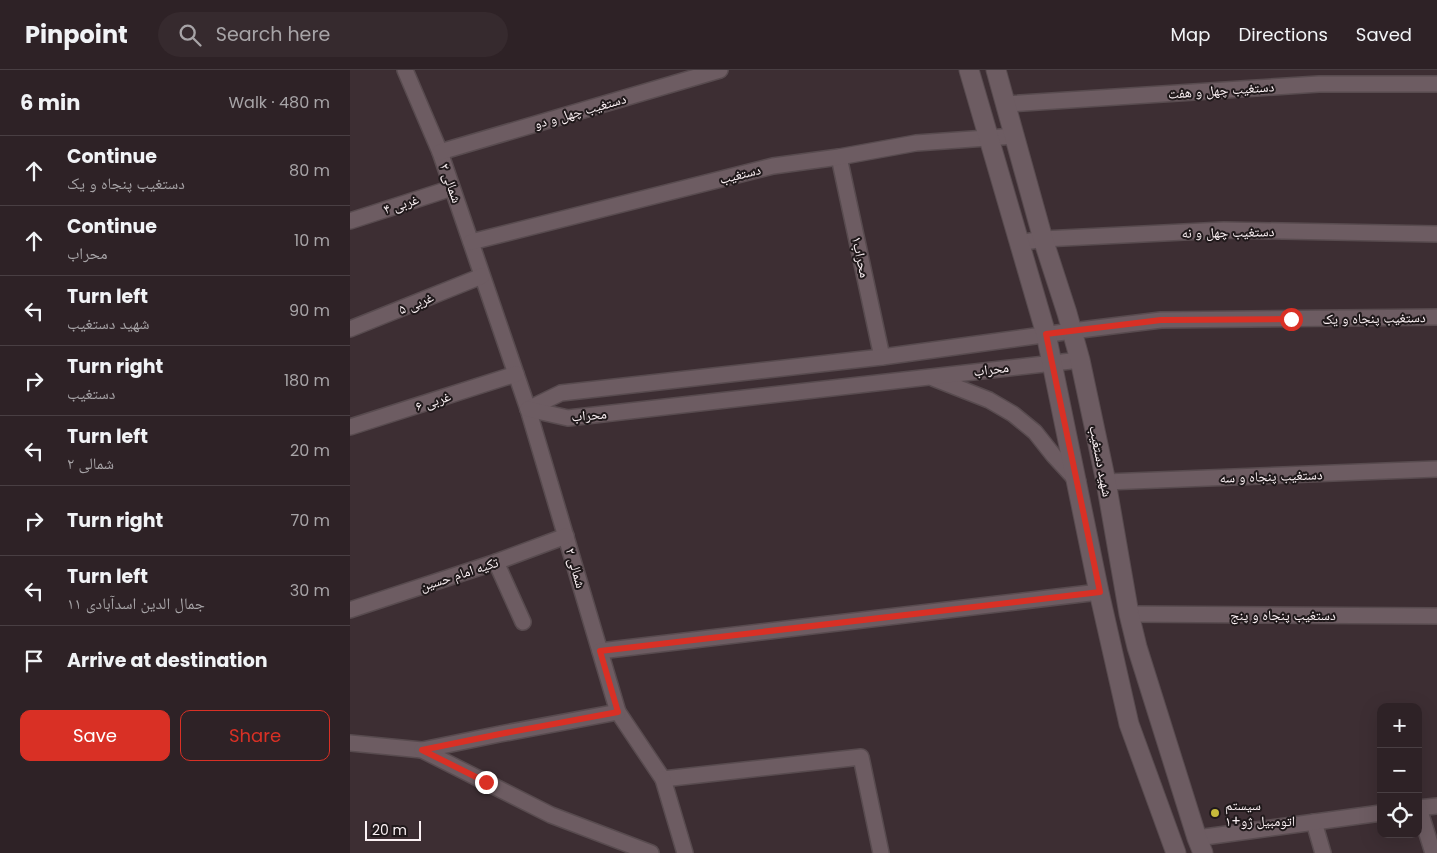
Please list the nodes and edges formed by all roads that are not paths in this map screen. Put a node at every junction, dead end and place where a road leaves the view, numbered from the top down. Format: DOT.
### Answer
graph roads {
  1 [pos="405,70"];
  2 [pos="720,70"];
  3 [pos="969,70"];
  4 [pos="996,70"];
  5 [pos="1437,84"];
  6 [pos="1006,104"];
  7 [pos="1015,136"];
  8 [pos="989,138"];
  9 [pos="440,152"];
  10 [pos="839,157"];
  11 [pos="452,188"];
  12 [pos="350,221"];
  13 [pos="1437,234"];
  14 [pos="1043,240"];
  15 [pos="471,242"];
  16 [pos="1019,243"];
  17 [pos="482,276"];
  18 [pos="1437,317"];
  19 [pos="350,329"];
  20 [pos="1072,331"];
  21 [pos="1046,334"];
  22 [pos="882,357"];
  23 [pos="1080,360"];
  24 [pos="1052,362"];
  25 [pos="516,374"];
  26 [pos="930,376"];
  27 [pos="528,409"];
  28 [pos="350,427"];
  29 [pos="1437,470"];
  30 [pos="1106,482"];
  31 [pos="1078,483"];
  32 [pos="566,536"];
  33 [pos="496,562"];
  34 [pos="1100,592"];
  35 [pos="350,610"];
  36 [pos="1129,614"];
  37 [pos="1437,616"];
  38 [pos="523,622"];
  39 [pos="600,651"];
  40 [pos="618,712"];
  41 [pos="350,743"];
  42 [pos="422,750"];
  43 [pos="663,779"];
  44 [pos="1437,806"];
  45 [pos="1422,808"];
  46 [pos="1377,814"];
  47 [pos="1422,818"];
  48 [pos="1314,822"];
  49 [pos="1200,846"];
  50 [pos="651,853"];
  51 [pos="685,853"];
  52 [pos="881,853"];
  53 [pos="1176,853"];
  54 [pos="1323,853"];
  55 [pos="1433,853"];
  1 -- 9 [label="street, ۲ شمالی"];
  2 -- 9 [label="street, دستغیب چهل و دو"];
  3 -- 8 [label="street, شهید دستغیب"];
  4 -- 6 [label="street, شهید دستغیب"];
  5 -- 6 [label="street, دستغیب چهل و هفت"];
  6 -- 7 [label="street, شهید دستغیب"];
  7 -- 8 [label="street, دستغیب"];
  7 -- 14 [label="street, شهید دستغیب"];
  8 -- 10 [label="street, دستغیب"];
  8 -- 16 [label="street, شهید دستغیب"];
  9 -- 11 [label="street, ۲ شمالی"];
  10 -- 15 [label="street, دستغیب"];
  10 -- 22 [label="street, محراب۱"];
  11 -- 12 [label="street, غربی ۴"];
  11 -- 15 [label="street, ۲ شمالی"];
  13 -- 14 [label="street, دستغیب چهل و نه"];
  14 -- 16 [label="street, دستغیب چهل و نه"];
  14 -- 20 [label="street, شهید دستغیب"];
  15 -- 17 [label="street, ۲ شمالی"];
  16 -- 21 [label="street, شهید دستغیب"];
  17 -- 19 [label="street, غربی ۵"];
  17 -- 25 [label="street, ۲ شمالی"];
  18 -- 20 [label="street, دستغیب پنجاه و یک"];
  20 -- 21 [label="street, محراب"];
  20 -- 23 [label="street, شهید دستغیب"];
  21 -- 22 [label="street, محراب"];
  21 -- 24 [label="street, شهید دستغیب"];
  22 -- 27 [label="street, محراب"];
  23 -- 24 [label="street, محراب"];
  23 -- 30 [label="street, شهید دستغیب"];
  24 -- 26 [label="street, محراب"];
  24 -- 31 [label="street, شهید دستغیب"];
  25 -- 27 [label="street, ۲ شمالی"];
  25 -- 28 [label="street, غربی ۶"];
  26 -- 27 [label="street, محراب"];
  26 -- 31 [label="street"];
  27 -- 32 [label="street, ۲ شمالی"];
  29 -- 30 [label="street, دستغیب پنجاه و سه"];
  30 -- 36 [label="street, شهید دستغیب"];
  31 -- 34 [label="street, شهید دستغیب"];
  32 -- 33 [label="street, تکیه امام حسین"];
  32 -- 39 [label="street, ۲ شمالی"];
  33 -- 35 [label="street, تکیه امام حسین"];
  33 -- 38 [label="street"];
  34 -- 39 [label="street"];
  34 -- 53 [label="street, شهید دستغیب"];
  36 -- 37 [label="street, دستغیب پنجاه و پنج"];
  36 -- 49 [label="street, شهید دستغیب"];
  39 -- 40 [label="street, ۲ شمالی"];
  40 -- 42 [label="street"];
  40 -- 43 [label="street, ۲ شمالی"];
  41 -- 42 [label="street"];
  42 -- 50 [label="street"];
  43 -- 51 [label="street, ۲ شمالی"];
  43 -- 52 [label="street"];
  44 -- 45 [label="street"];
  46 -- 48 [label="street"];
  47 -- 55 [label="street"];
  48 -- 49 [label="street"];
  48 -- 54 [label="street"];
}
